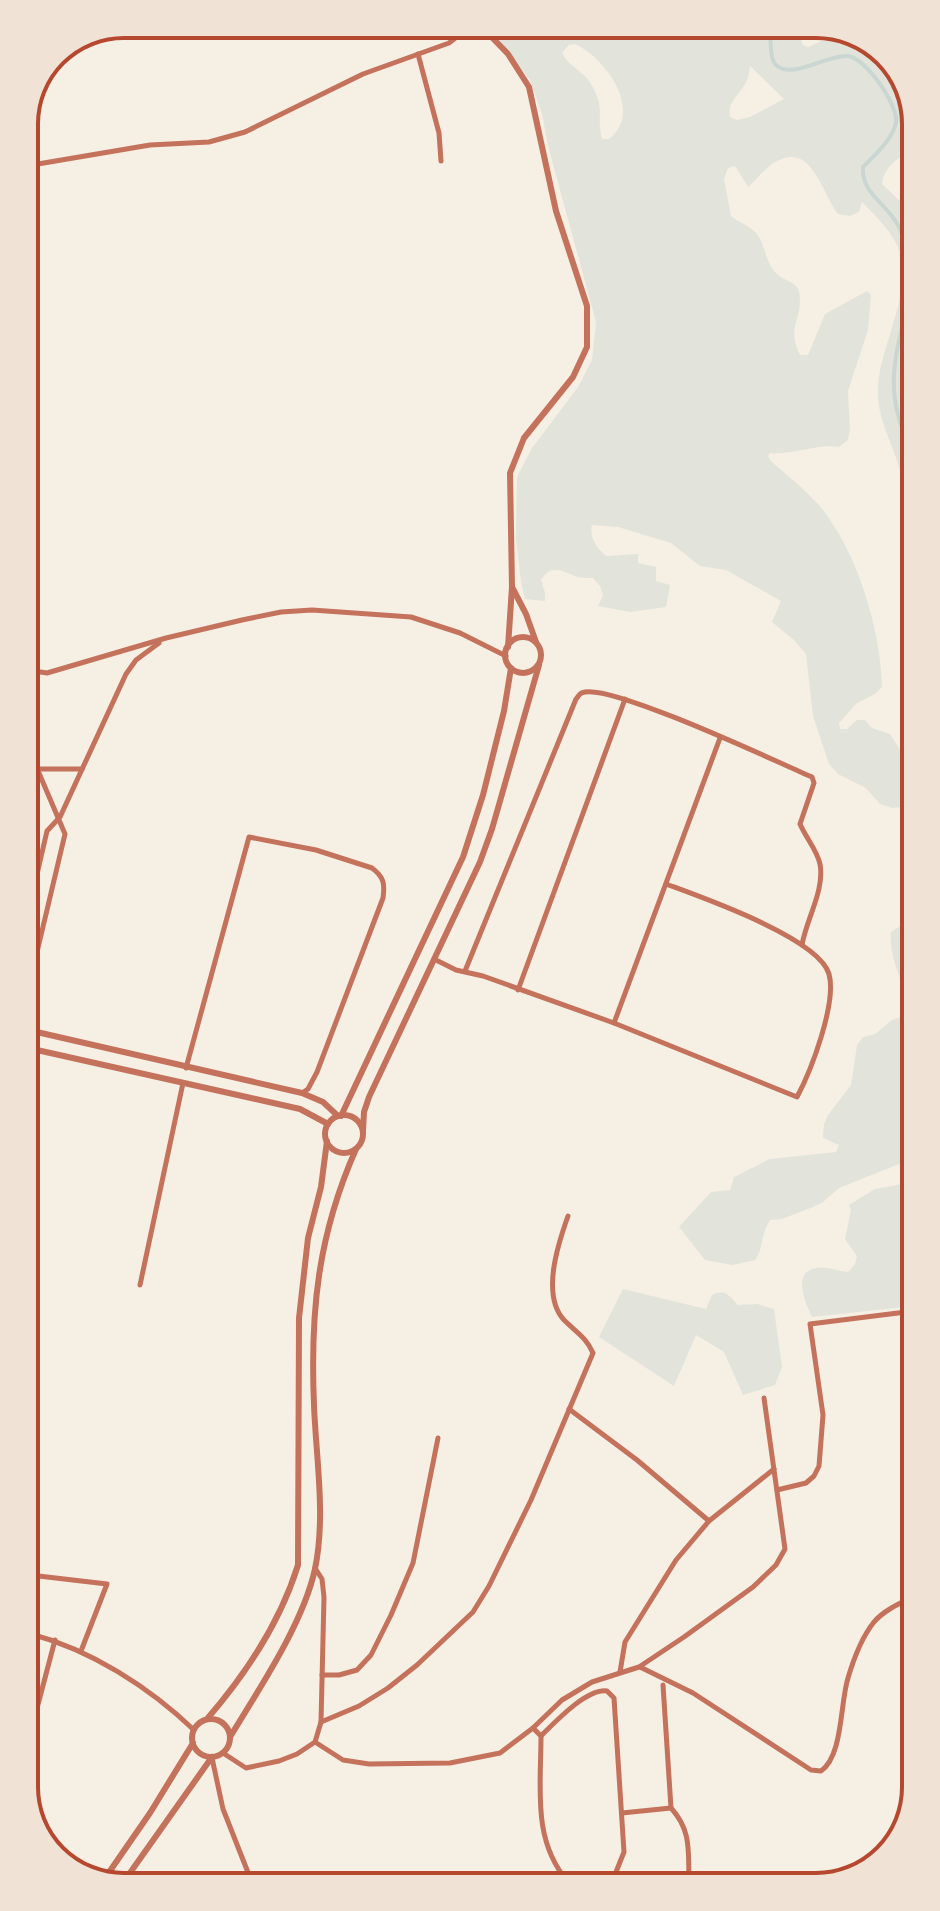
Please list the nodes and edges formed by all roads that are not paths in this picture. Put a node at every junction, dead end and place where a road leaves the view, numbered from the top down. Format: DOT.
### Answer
graph roads {
  1 [pos="456,38"];
  2 [pos="491,38"];
  3 [pos="418,54"];
  4 [pos="441,161"];
  5 [pos="38,164"];
  6 [pos="512,587"];
  7 [pos="166,638"];
  8 [pos="536,643"];
  9 [pos="508,647"];
  10 [pos="506,656"];
  11 [pos="539,665"];
  12 [pos="511,668"];
  13 [pos="38,672"];
  14 [pos="625,699"];
  15 [pos="720,738"];
  16 [pos="38,769"];
  17 [pos="82,769"];
  18 [pos="38,771"];
  19 [pos="60,817"];
  20 [pos="38,870"];
  21 [pos="666,884"];
  22 [pos="802,945"];
  23 [pos="38,948"];
  24 [pos="436,960"];
  25 [pos="465,971"];
  26 [pos="518,990"];
  27 [pos="614,1023"];
  28 [pos="38,1032"];
  29 [pos="38,1050"];
  30 [pos="182,1067"];
  31 [pos="196,1070"];
  32 [pos="180,1081"];
  33 [pos="192,1083"];
  34 [pos="302,1093"];
  35 [pos="340,1116"];
  36 [pos="328,1124"];
  37 [pos="363,1131"];
  38 [pos="327,1141"];
  39 [pos="356,1149"];
  40 [pos="568,1216"];
  41 [pos="140,1285"];
  42 [pos="902,1312"];
  43 [pos="764,1398"];
  44 [pos="569,1408"];
  45 [pos="438,1438"];
  46 [pos="774,1469"];
  47 [pos="777,1490"];
  48 [pos="709,1521"];
  49 [pos="315,1568"];
  50 [pos="38,1576"];
  51 [pos="902,1603"];
  52 [pos="38,1636"];
  53 [pos="55,1640"];
  54 [pos="81,1651"];
  55 [pos="639,1667"];
  56 [pos="620,1672"];
  57 [pos="322,1675"];
  58 [pos="663,1685"];
  59 [pos="38,1704"];
  60 [pos="207,1719"];
  61 [pos="321,1722"];
  62 [pos="533,1728"];
  63 [pos="194,1730"];
  64 [pos="541,1736"];
  65 [pos="230,1737"];
  66 [pos="315,1742"];
  67 [pos="193,1743"];
  68 [pos="223,1753"];
  69 [pos="212,1757"];
  70 [pos="671,1808"];
  71 [pos="622,1813"];
  72 [pos="110,1871"];
  73 [pos="130,1873"];
  74 [pos="248,1873"];
  75 [pos="562,1873"];
  76 [pos="617,1873"];
  77 [pos="689,1873"];
  1 -- 3 [label="street"];
  2 -- 6 [label="street"];
  3 -- 4 [label="street"];
  3 -- 5 [label="street"];
  6 -- 8 [label="street"];
  6 -- 9 [label="street"];
  7 -- 10 [label="street"];
  7 -- 13 [label="street"];
  7 -- 17 [label="street"];
  8 -- 9 [label="street"];
  8 -- 11 [label="street"];
  9 -- 10 [label="street"];
  10 -- 12 [label="street"];
  11 -- 12 [label="street"];
  11 -- 24 [label="street"];
  12 -- 35 [label="street"];
  14 -- 15 [label="street"];
  14 -- 25 [label="street"];
  14 -- 26 [label="street"];
  15 -- 21 [label="street"];
  15 -- 22 [label="street"];
  16 -- 17 [label="street"];
  17 -- 19 [label="street"];
  18 -- 19 [label="street"];
  19 -- 20 [label="street"];
  19 -- 23 [label="street"];
  21 -- 22 [label="street"];
  21 -- 27 [label="street"];
  22 -- 27 [label="street"];
  24 -- 25 [label="street"];
  24 -- 37 [label="street"];
  25 -- 26 [label="street"];
  26 -- 27 [label="street"];
  28 -- 30 [label="street"];
  29 -- 32 [label="street"];
  30 -- 31 [label="street"];
  30 -- 32 [label="street"];
  30 -- 34 [label="street"];
  31 -- 33 [label="street"];
  31 -- 34 [label="street"];
  32 -- 33 [label="street"];
  32 -- 41 [label="street"];
  33 -- 36 [label="street"];
  34 -- 35 [label="street"];
  35 -- 36 [label="street"];
  35 -- 37 [label="street"];
  36 -- 38 [label="street"];
  37 -- 39 [label="street"];
  38 -- 39 [label="street"];
  38 -- 60 [label="street"];
  39 -- 49 [label="street"];
  40 -- 44 [label="street"];
  42 -- 47 [label="street"];
  43 -- 46 [label="street"];
  44 -- 48 [label="street"];
  44 -- 61 [label="street"];
  45 -- 57 [label="street"];
  46 -- 47 [label="street"];
  46 -- 48 [label="street"];
  47 -- 55 [label="street"];
  48 -- 56 [label="street"];
  49 -- 57 [label="street"];
  49 -- 65 [label="street"];
  50 -- 54 [label="street"];
  51 -- 55 [label="street"];
  52 -- 53 [label="street"];
  53 -- 54 [label="street"];
  53 -- 59 [label="street"];
  54 -- 63 [label="street"];
  55 -- 56 [label="street"];
  56 -- 62 [label="street"];
  57 -- 61 [label="street"];
  58 -- 70 [label="street"];
  60 -- 63 [label="street"];
  60 -- 65 [label="street"];
  61 -- 66 [label="street"];
  62 -- 64 [label="street"];
  62 -- 66 [label="street"];
  63 -- 67 [label="street"];
  64 -- 71 [label="street"];
  64 -- 75 [label="street"];
  65 -- 68 [label="street"];
  66 -- 68 [label="street"];
  67 -- 69 [label="street"];
  67 -- 72 [label="street"];
  68 -- 69 [label="street"];
  69 -- 73 [label="street"];
  69 -- 74 [label="street"];
  70 -- 71 [label="street"];
  70 -- 77 [label="street"];
  71 -- 76 [label="street"];
}
